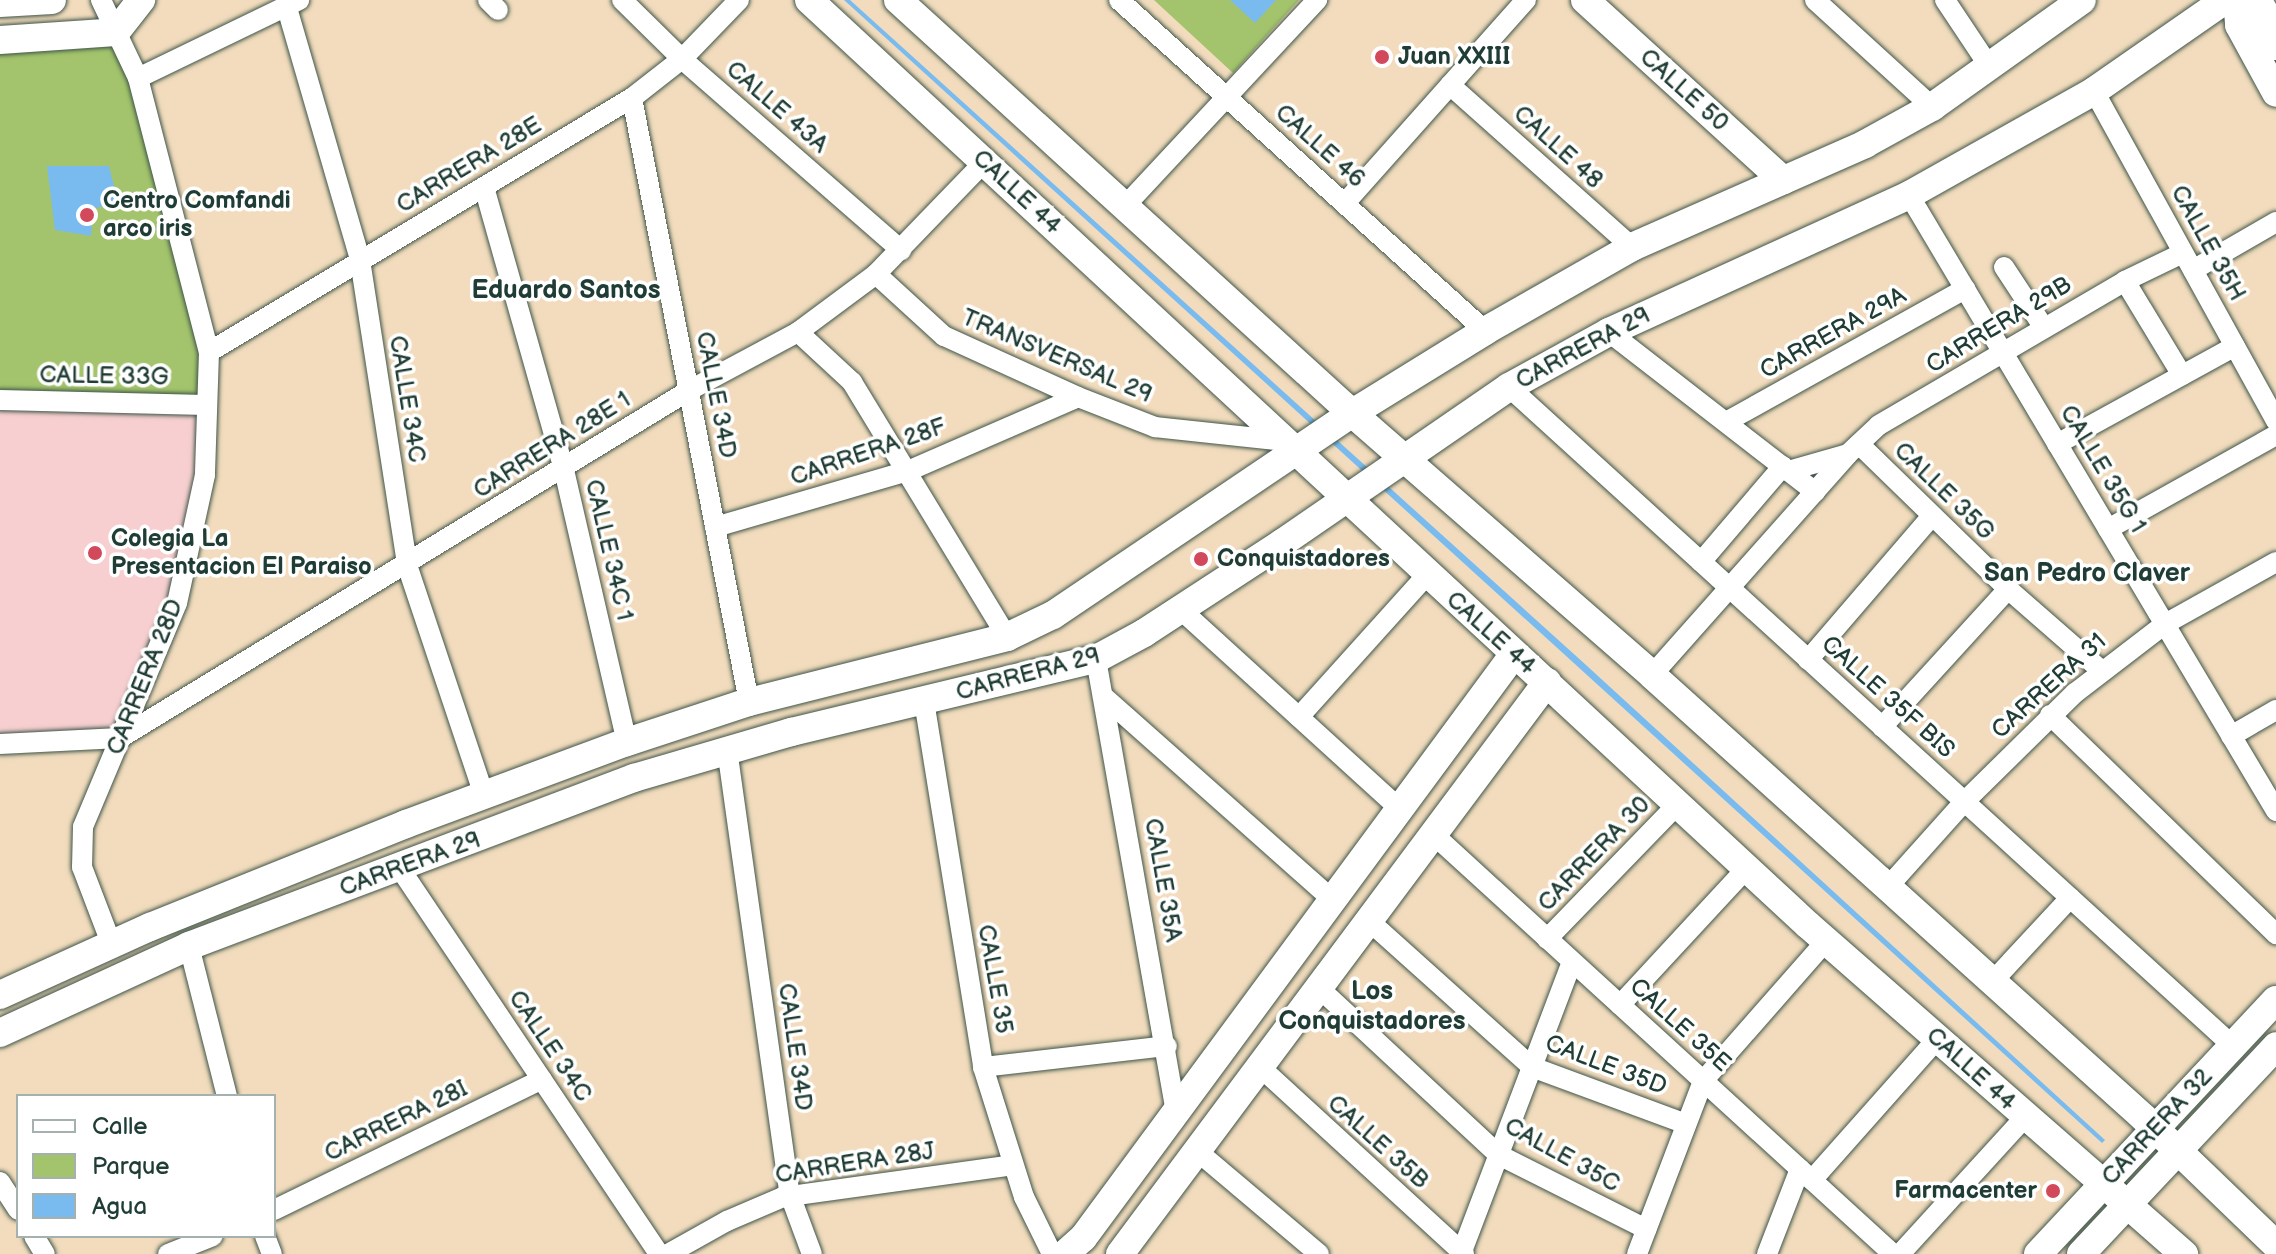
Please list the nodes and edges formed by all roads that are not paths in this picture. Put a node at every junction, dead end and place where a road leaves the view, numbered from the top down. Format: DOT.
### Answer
graph roads {
  1 [pos="52,0"];
  2 [pos="101,0"];
  3 [pos="141,0"];
  4 [pos="622,0"];
  5 [pos="739,0"];
  6 [pos="809,0"];
  7 [pos="898,0"];
  8 [pos="1119,0"];
  9 [pos="1317,0"];
  10 [pos="1526,0"];
  11 [pos="1585,0"];
  12 [pos="1815,0"];
  13 [pos="1945,0"];
  14 [pos="2225,0"];
  15 [pos="2237,0"];
  16 [pos="2246,0"];
  17 [pos="0,3"];
  18 [pos="2072,3"];
  19 [pos="293,4"];
  20 [pos="116,32"];
  21 [pos="0,40"];
  22 [pos="2276,41"];
  23 [pos="682,59"];
  24 [pos="1989,66"];
  25 [pos="138,78"];
  26 [pos="1450,85"];
  27 [pos="2094,91"];
  28 [pos="2276,93"];
  29 [pos="1227,97"];
  30 [pos="632,98"];
  31 [pos="1932,107"];
  32 [pos="984,162"];
  33 [pos="1783,180"];
  34 [pos="484,187"];
  35 [pos="1909,195"];
  36 [pos="1345,203"];
  37 [pos="1125,206"];
  38 [pos="2276,222"];
  39 [pos="1632,247"];
  40 [pos="901,250"];
  41 [pos="360,260"];
  42 [pos="2188,262"];
  43 [pos="2004,267"];
  44 [pos="876,274"];
  45 [pos="2125,281"];
  46 [pos="1965,289"];
  47 [pos="2044,328"];
  48 [pos="1485,331"];
  49 [pos="798,332"];
  50 [pos="1609,332"];
  51 [pos="2235,346"];
  52 [pos="209,352"];
  53 [pos="2004,354"];
  54 [pos="2182,375"];
  55 [pos="1509,387"];
  56 [pos="688,391"];
  57 [pos="1078,397"];
  58 [pos="0,400"];
  59 [pos="206,405"];
  60 [pos="1349,415"];
  61 [pos="2276,421"];
  62 [pos="1726,422"];
  63 [pos="2276,435"];
  64 [pos="2057,444"];
  65 [pos="1295,446"];
  66 [pos="1853,449"];
  67 [pos="1402,461"];
  68 [pos="1786,468"];
  69 [pos="564,470"];
  70 [pos="908,471"];
  71 [pos="1815,492"];
  72 [pos="1349,498"];
  73 [pos="1931,517"];
  74 [pos="715,527"];
  75 [pos="2108,529"];
  76 [pos="1701,562"];
  77 [pos="2276,562"];
  78 [pos="407,565"];
  79 [pos="1427,575"];
  80 [pos="1730,588"];
  81 [pos="2008,589"];
  82 [pos="1179,608"];
  83 [pos="2165,624"];
  84 [pos="1007,637"];
  85 [pos="1514,654"];
  86 [pos="1096,659"];
  87 [pos="1808,660"];
  88 [pos="2102,671"];
  89 [pos="1652,675"];
  90 [pos="1547,682"];
  91 [pos="1488,690"];
  92 [pos="1103,696"];
  93 [pos="924,701"];
  94 [pos="749,702"];
  95 [pos="2276,710"];
  96 [pos="2050,715"];
  97 [pos="1299,717"];
  98 [pos="1520,717"];
  99 [pos="1882,727"];
  100 [pos="2231,736"];
  101 [pos="120,738"];
  102 [pos="627,742"];
  103 [pos="0,744"];
  104 [pos="727,749"];
  105 [pos="484,795"];
  106 [pos="1964,802"];
  107 [pos="1678,804"];
  108 [pos="1399,808"];
  109 [pos="2276,811"];
  110 [pos="1433,834"];
  111 [pos="399,867"];
  112 [pos="1747,868"];
  113 [pos="1887,888"];
  114 [pos="2070,898"];
  115 [pos="1332,899"];
  116 [pos="1368,920"];
  117 [pos="2276,934"];
  118 [pos="1547,939"];
  119 [pos="1826,941"];
  120 [pos="111,943"];
  121 [pos="189,946"];
  122 [pos="1572,962"];
  123 [pos="1992,982"];
  124 [pos="1318,987"];
  125 [pos="0,995"];
  126 [pos="2276,1000"];
  127 [pos="1620,1005"];
  128 [pos="0,1033"];
  129 [pos="1937,1039"];
  130 [pos="1167,1046"];
  131 [pos="2233,1046"];
  132 [pos="2276,1046"];
  133 [pos="1259,1066"];
  134 [pos="983,1067"];
  135 [pos="1532,1067"];
  136 [pos="542,1079"];
  137 [pos="1703,1081"];
  138 [pos="226,1094"];
  139 [pos="1176,1111"];
  140 [pos="2025,1117"];
  141 [pos="1686,1124"];
  142 [pos="2155,1129"];
  143 [pos="1196,1150"];
  144 [pos="2178,1150"];
  145 [pos="1499,1155"];
  146 [pos="1013,1165"];
  147 [pos="1806,1175"];
  148 [pos="0,1182"];
  149 [pos="2103,1185"];
  150 [pos="790,1195"];
  151 [pos="2126,1206"];
  152 [pos="16,1207"];
  153 [pos="276,1209"];
  154 [pos="1646,1229"];
  155 [pos="1870,1234"];
  156 [pos="208,1238"];
  157 [pos="2276,1245"];
  158 [pos="696,1247"];
  159 [pos="1077,1249"];
  160 [pos="168,1254"];
  161 [pos="659,1254"];
  162 [pos="668,1254"];
  163 [pos="812,1254"];
  164 [pos="1052,1254"];
  165 [pos="1120,1254"];
  166 [pos="1319,1254"];
  167 [pos="1462,1254"];
  168 [pos="1637,1254"];
  169 [pos="1767,1254"];
  170 [pos="1861,1254"];
  171 [pos="1893,1254"];
  172 [pos="1900,1254"];
  173 [pos="2038,1254"];
  174 [pos="2081,1254"];
  175 [pos="2184,1254"];
  1 -- 17 [label="main road"];
  2 -- 20 [label="street, CARRERA 28D"];
  3 -- 20 [label="main road"];
  4 -- 23 [label="street, CALLE 43A"];
  5 -- 23 [label="street, CARRERA 28E"];
  6 -- 32 [label="main road, CALLE 44"];
  7 -- 37 [label="main road"];
  8 -- 29 [label="street, CALLE 46"];
  9 -- 29 [label="street"];
  10 -- 26 [label="street"];
  11 -- 33 [label="main road, CALLE 50"];
  12 -- 31 [label="street"];
  13 -- 24 [label="street"];
  14 -- 27 [label="main road, CARRERA 29"];
  15 -- 28 [label="main road"];
  16 -- 22 [label="highway"];
  18 -- 24 [label="main road, CARRERA 29"];
  19 -- 25 [label="street"];
  19 -- 41 [label="street, CALLE 34C"];
  20 -- 21 [label="main road"];
  20 -- 25 [label="street, CARRERA 28D"];
  23 -- 30 [label="street, CARRERA 28E"];
  23 -- 40 [label="street, CALLE 43A"];
  24 -- 31 [label="main road, CARRERA 29"];
  25 -- 52 [label="street, CARRERA 28D"];
  26 -- 36 [label="street"];
  26 -- 39 [label="street, CALLE 48"];
  27 -- 35 [label="main road, CARRERA 29"];
  27 -- 42 [label="street, CALLE 35H"];
  29 -- 36 [label="street, CALLE 46"];
  29 -- 37 [label="street"];
  30 -- 34 [label="street, CARRERA 28E"];
  30 -- 56 [label="street, CALLE 34D"];
  31 -- 33 [label="main road, CARRERA 29"];
  32 -- 40 [label="street, CARRERA 28E 1"];
  32 -- 65 [label="main road, CALLE 44"];
  33 -- 39 [label="main road, CARRERA 29"];
  34 -- 41 [label="street, CARRERA 28E"];
  34 -- 69 [label="street, CALLE 34C 1"];
  35 -- 46 [label="street, CALLE 35G 1"];
  35 -- 50 [label="main road, CARRERA 29"];
  36 -- 48 [label="street, CALLE 46"];
  37 -- 60 [label="main road"];
  38 -- 42 [label="street, CARRERA 29B"];
  39 -- 48 [label="main road, CARRERA 29"];
  40 -- 44 [label="street, CARRERA 28E 1"];
  41 -- 52 [label="street, CARRERA 28E"];
  41 -- 78 [label="street, CALLE 34C"];
  42 -- 45 [label="street, CARRERA 29B"];
  42 -- 51 [label="street, CALLE 35H"];
  43 -- 47 [label="street"];
  44 -- 49 [label="street, CARRERA 28E 1"];
  44 -- 57 [label="street, TRANSVERSAL 29"];
  45 -- 47 [label="street, CARRERA 29B"];
  45 -- 54 [label="street"];
  46 -- 53 [label="street, CALLE 35G 1"];
  46 -- 62 [label="street, CARRERA 29A"];
  47 -- 53 [label="street, CARRERA 29B"];
  48 -- 60 [label="main road, CARRERA 29"];
  49 -- 56 [label="street, CARRERA 28E 1"];
  49 -- 70 [label="street"];
  50 -- 55 [label="main road, CARRERA 29"];
  50 -- 62 [label="street"];
  51 -- 54 [label="street"];
  51 -- 61 [label="street, CALLE 35H"];
  52 -- 59 [label="street, CARRERA 28D"];
  53 -- 64 [label="street, CALLE 35G 1"];
  53 -- 66 [label="street, CARRERA 29B"];
  54 -- 64 [label="street"];
  55 -- 67 [label="main road, CARRERA 29"];
  55 -- 76 [label="street, CALLE 35F BIS"];
  56 -- 69 [label="street, CARRERA 28E 1"];
  56 -- 74 [label="street, CALLE 34D"];
  57 -- 65 [label="street, TRANSVERSAL 29"];
  57 -- 70 [label="street, CARRERA 28F"];
  58 -- 59 [label="street, CALLE 33G"];
  59 -- 101 [label="street, CARRERA 28D"];
  60 -- 65 [label="main road, CARRERA 29"];
  60 -- 67 [label="main road"];
  62 -- 68 [label="street"];
  63 -- 75 [label="street"];
  64 -- 75 [label="street, CALLE 35G 1"];
  65 -- 72 [label="main road, CALLE 44"];
  65 -- 84 [label="main road, CARRERA 29"];
  66 -- 68 [label="street, CARRERA 29B"];
  66 -- 71 [label="street, CARRERA 29B"];
  66 -- 73 [label="street, CALLE 35G"];
  67 -- 72 [label="main road, CARRERA 29"];
  67 -- 89 [label="main road"];
  68 -- 71 [label="street"];
  68 -- 76 [label="street"];
  69 -- 78 [label="street, CARRERA 28E 1"];
  69 -- 102 [label="street, CALLE 34C 1"];
  70 -- 74 [label="street, CARRERA 28F"];
  70 -- 84 [label="street"];
  71 -- 80 [label="street, CARRERA 29B"];
  72 -- 79 [label="main road, CALLE 44"];
  72 -- 82 [label="main road, CARRERA 29"];
  73 -- 81 [label="street, CALLE 35G"];
  73 -- 87 [label="street"];
  74 -- 94 [label="street, CALLE 34D"];
  75 -- 83 [label="street, CALLE 35G 1"];
  76 -- 80 [label="street, CALLE 35F BIS"];
  77 -- 83 [label="street, CARRERA 31"];
  78 -- 101 [label="street, CARRERA 28E 1"];
  78 -- 105 [label="street, CALLE 34C"];
  79 -- 85 [label="main road, CALLE 44"];
  79 -- 97 [label="street"];
  80 -- 87 [label="street, CALLE 35F BIS"];
  80 -- 89 [label="street, CARRERA 29B"];
  81 -- 88 [label="street, CALLE 35G"];
  81 -- 99 [label="street"];
  82 -- 86 [label="main road, CARRERA 29"];
  82 -- 97 [label="street"];
  83 -- 88 [label="street, CARRERA 31"];
  83 -- 100 [label="street, CALLE 35G 1"];
  84 -- 94 [label="main road, CARRERA 29"];
  85 -- 90 [label="main road, CALLE 44"];
  85 -- 91 [label="main road"];
  86 -- 92 [label="street, CALLE 35A"];
  86 -- 93 [label="main road, CARRERA 29"];
  87 -- 99 [label="street, CALLE 35F BIS"];
  88 -- 96 [label="street, CARRERA 31"];
  89 -- 113 [label="main road"];
  90 -- 98 [label="main road"];
  90 -- 107 [label="main road, CALLE 44"];
  91 -- 98 [label="main road"];
  91 -- 108 [label="main road"];
  92 -- 115 [label="street"];
  92 -- 130 [label="street, CALLE 35A"];
  93 -- 104 [label="main road, CARRERA 29"];
  93 -- 134 [label="street, CALLE 35"];
  94 -- 102 [label="main road, CARRERA 29"];
  95 -- 100 [label="street"];
  96 -- 106 [label="street, CARRERA 31"];
  96 -- 117 [label="street"];
  97 -- 108 [label="street"];
  98 -- 110 [label="main road"];
  99 -- 106 [label="street, CALLE 35F BIS"];
  100 -- 109 [label="street, CALLE 35G 1"];
  101 -- 103 [label="street"];
  101 -- 120 [label="street, CARRERA 28D"];
  102 -- 105 [label="main road, CARRERA 29"];
  104 -- 111 [label="main road, CARRERA 29"];
  104 -- 150 [label="street, CALLE 34D"];
  105 -- 120 [label="main road, CARRERA 29"];
  106 -- 113 [label="street, CARRERA 31"];
  106 -- 114 [label="street, CALLE 35F BIS"];
  107 -- 112 [label="main road, CALLE 44"];
  107 -- 118 [label="street, CARRERA 30"];
  108 -- 115 [label="main road"];
  110 -- 116 [label="main road"];
  110 -- 118 [label="street, CALLE 35E"];
  111 -- 121 [label="main road, CARRERA 29"];
  111 -- 136 [label="street, CALLE 34C"];
  112 -- 119 [label="main road, CALLE 44"];
  112 -- 127 [label="street"];
  113 -- 123 [label="main road"];
  114 -- 123 [label="street"];
  114 -- 131 [label="street, CALLE 35F BIS"];
  115 -- 139 [label="main road"];
  116 -- 124 [label="main road"];
  116 -- 135 [label="street, CALLE 35D"];
  118 -- 122 [label="street, CALLE 35E"];
  119 -- 129 [label="main road, CALLE 44"];
  119 -- 137 [label="street"];
  120 -- 125 [label="main road, CARRERA 29"];
  121 -- 128 [label="main road, CARRERA 29"];
  121 -- 138 [label="street"];
  122 -- 127 [label="street, CALLE 35E"];
  122 -- 135 [label="street"];
  123 -- 142 [label="main road"];
  124 -- 133 [label="main road"];
  124 -- 145 [label="street, CALLE 35C"];
  126 -- 131 [label="main road, CARRERA 32"];
  127 -- 137 [label="street, CALLE 35E"];
  129 -- 140 [label="main road, CALLE 44"];
  129 -- 147 [label="street"];
  130 -- 134 [label="street"];
  130 -- 139 [label="street, CALLE 35A"];
  131 -- 142 [label="main road, CARRERA 32"];
  132 -- 144 [label="main road, CARRERA 32"];
  133 -- 143 [label="main road"];
  133 -- 167 [label="street, CALLE 35B"];
  134 -- 146 [label="street, CALLE 35"];
  135 -- 141 [label="street, CALLE 35D"];
  135 -- 145 [label="street"];
  136 -- 153 [label="street, CARRERA 28I"];
  136 -- 161 [label="street, CALLE 34C"];
  137 -- 141 [label="street"];
  137 -- 147 [label="street, CALLE 35E"];
  139 -- 159 [label="main road"];
  140 -- 149 [label="main road, CALLE 44"];
  140 -- 172 [label="street"];
  141 -- 154 [label="street"];
  142 -- 144 [label="main road"];
  142 -- 149 [label="main road, CARRERA 32"];
  143 -- 165 [label="main road"];
  143 -- 166 [label="street"];
  144 -- 151 [label="main road, CARRERA 32"];
  144 -- 157 [label="main road"];
  145 -- 154 [label="street, CALLE 35C"];
  145 -- 167 [label="street"];
  146 -- 150 [label="street, CARRERA 28J"];
  146 -- 164 [label="street, CALLE 35"];
  147 -- 155 [label="street, CALLE 35E"];
  147 -- 169 [label="street"];
  148 -- 152 [label="street"];
  149 -- 151 [label="main road, CALLE 44"];
  149 -- 173 [label="main road, CARRERA 32"];
  150 -- 158 [label="street, CARRERA 28J"];
  150 -- 163 [label="street, CALLE 34D"];
  151 -- 174 [label="main road, CARRERA 32"];
  151 -- 175 [label="main road, CALLE 44"];
  154 -- 168 [label="street"];
  155 -- 170 [label="street"];
  155 -- 171 [label="street, CALLE 35E"];
  156 -- 160 [label="street"];
  158 -- 162 [label="street, CARRERA 28J"];
}
